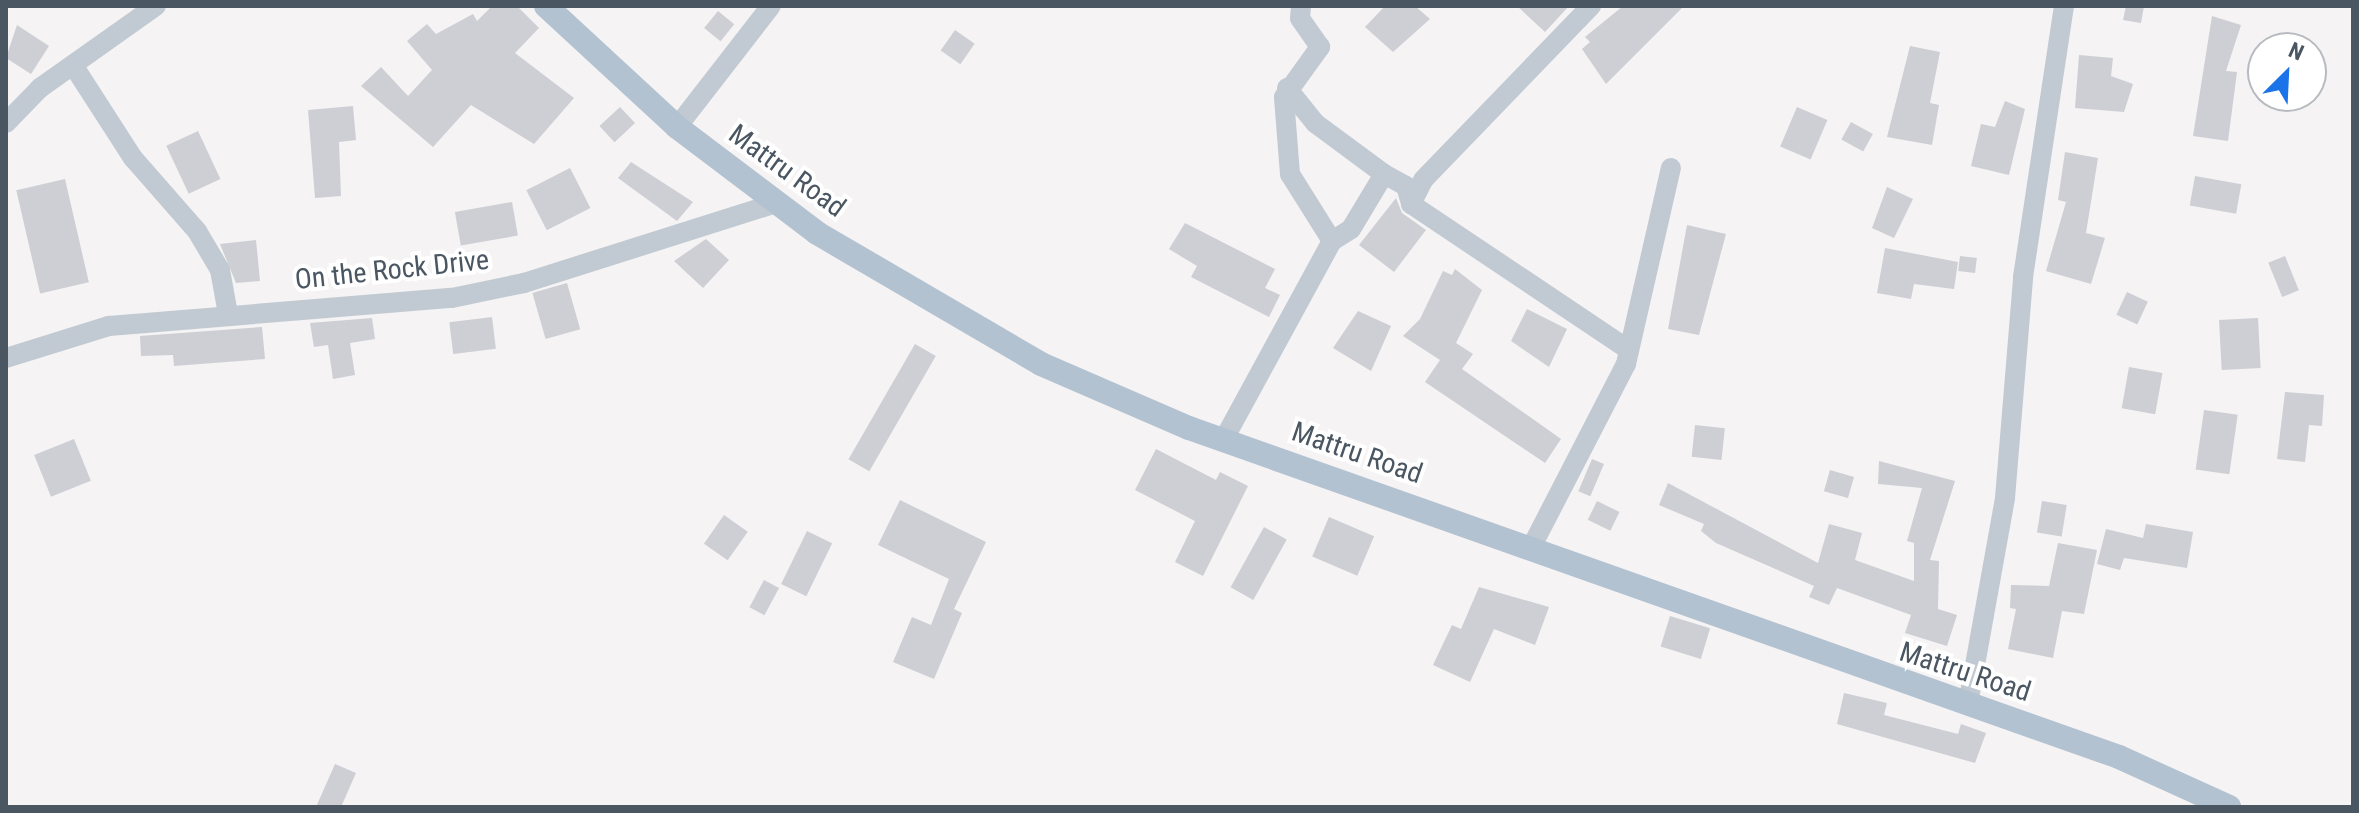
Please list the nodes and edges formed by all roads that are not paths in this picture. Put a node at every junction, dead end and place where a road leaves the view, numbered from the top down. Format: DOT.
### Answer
graph roads {
  1 [pos="156,6"];
  2 [pos="546,6"];
  3 [pos="771,6"];
  4 [pos="1301,6"];
  5 [pos="1591,6"];
  6 [pos="2064,6"];
  7 [pos="73,65"];
  8 [pos="1287,88"];
  9 [pos="7,119"];
  10 [pos="677,127"];
  11 [pos="1671,168"];
  12 [pos="1384,174"];
  13 [pos="776,203"];
  14 [pos="1411,204"];
  15 [pos="1332,241"];
  16 [pos="228,314"];
  17 [pos="1628,349"];
  18 [pos="6,358"];
  19 [pos="1224,439"];
  20 [pos="1532,546"];
  21 [pos="1968,704"];
  22 [pos="2229,807"];
  1 -- 7 [label="street"];
  2 -- 10 [label="main road, Mattru Road"];
  3 -- 10 [label="street"];
  4 -- 8 [label="street"];
  5 -- 14 [label="street"];
  6 -- 21 [label="street"];
  7 -- 9 [label="street"];
  7 -- 16 [label="street"];
  8 -- 12 [label="street"];
  8 -- 15 [label="street"];
  10 -- 13 [label="main road, Mattru Road"];
  11 -- 17 [label="street"];
  12 -- 14 [label="street"];
  12 -- 15 [label="street"];
  13 -- 16 [label="street, On the Rock Drive"];
  13 -- 19 [label="main road, Mattru Road"];
  14 -- 17 [label="street"];
  15 -- 19 [label="street"];
  16 -- 18 [label="street, On the Rock Drive"];
  17 -- 20 [label="street"];
  19 -- 20 [label="main road, Mattru Road"];
  20 -- 21 [label="main road, Mattru Road"];
  21 -- 22 [label="main road, Mattru Road"];
}
